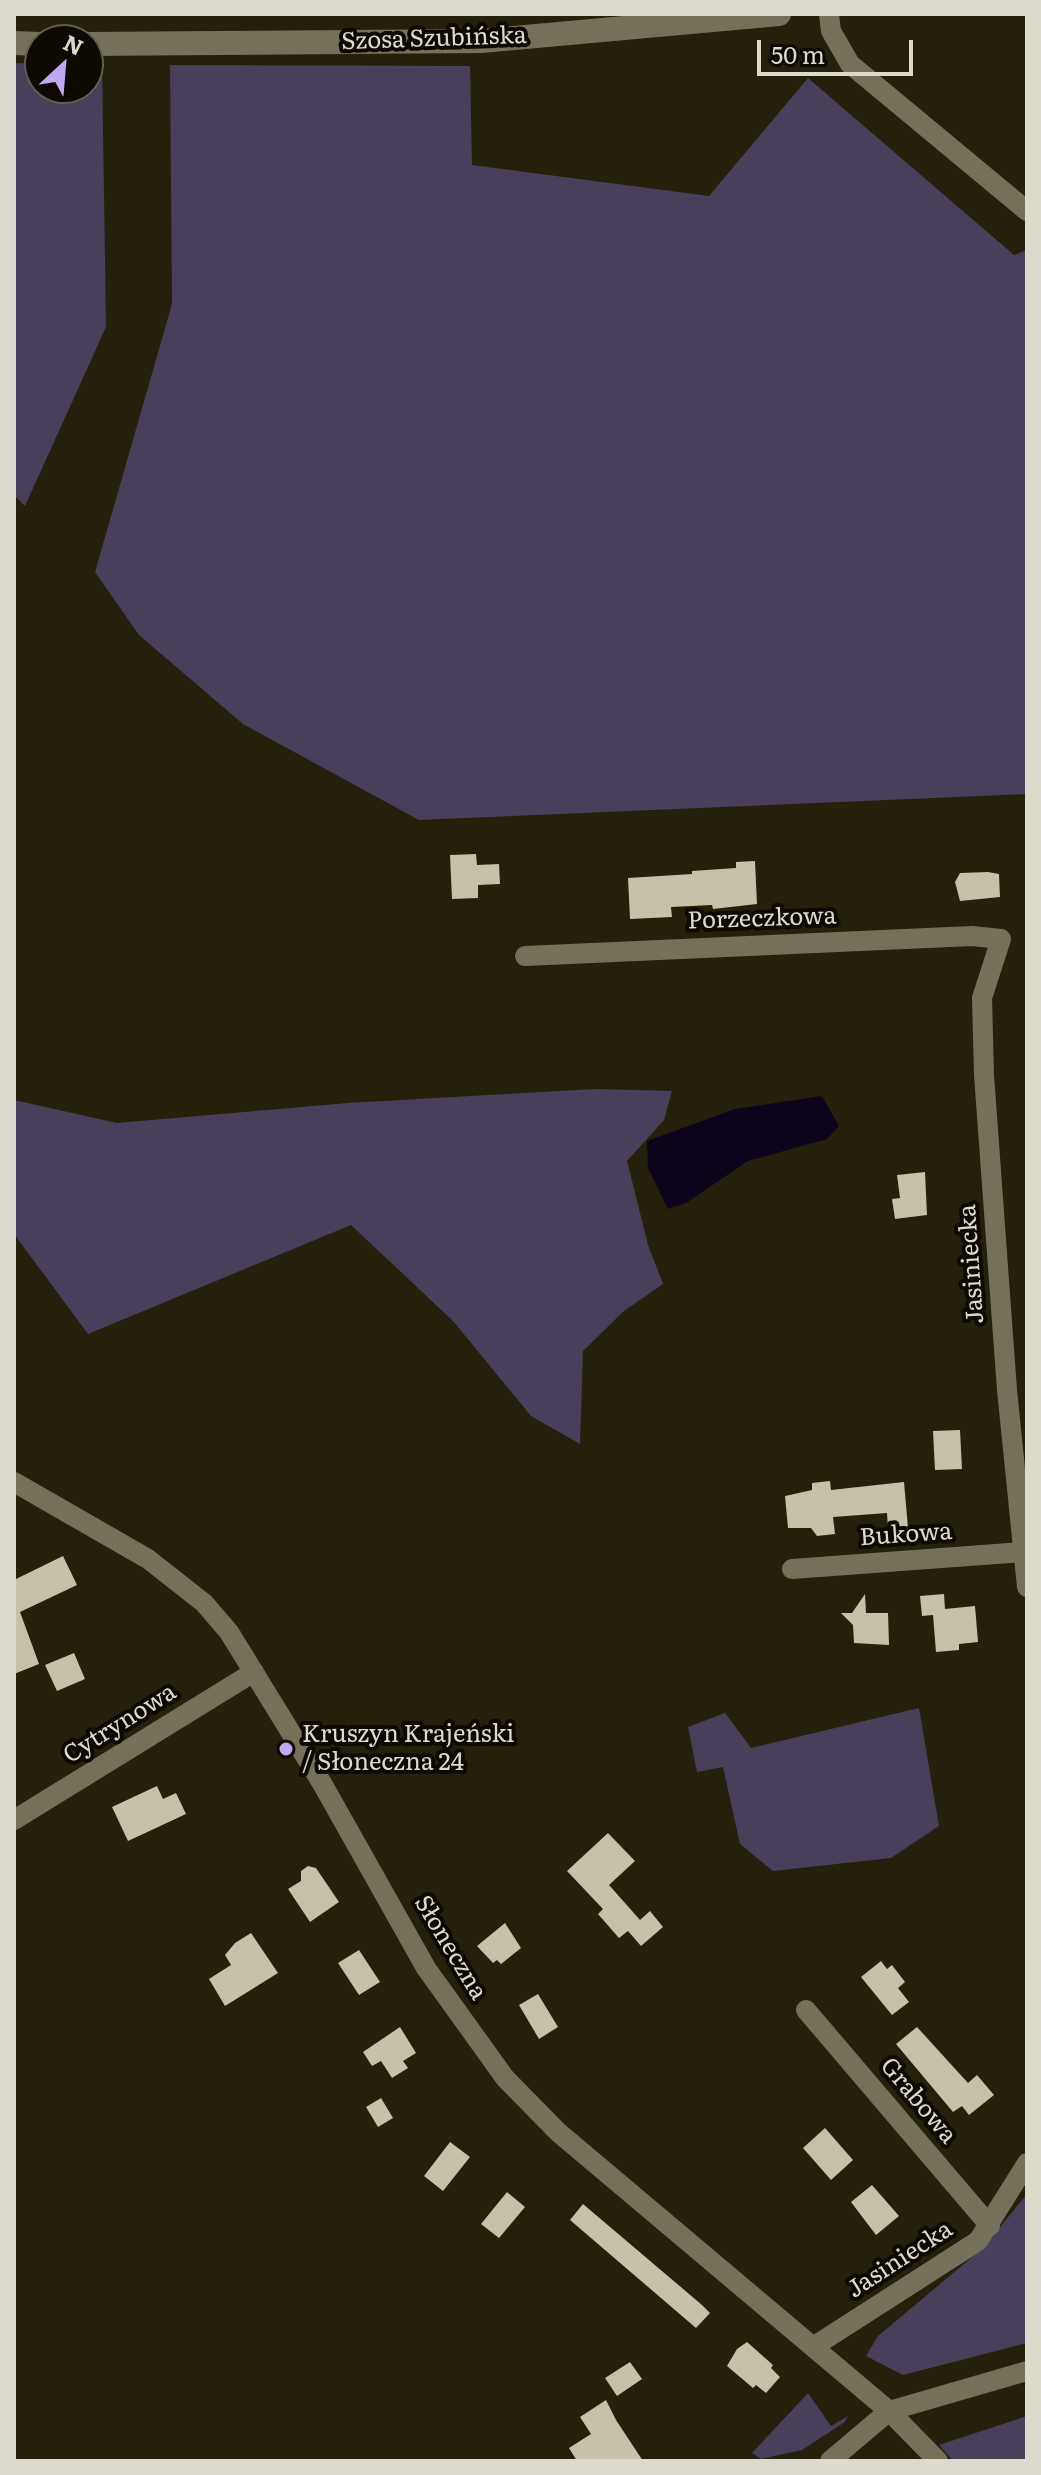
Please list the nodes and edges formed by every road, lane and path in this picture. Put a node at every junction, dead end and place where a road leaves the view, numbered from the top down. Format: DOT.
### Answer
graph roads {
  1 [pos="779,14"];
  2 [pos="829,14"];
  3 [pos="104,44"];
  4 [pos="1027,211"];
  5 [pos="1001,939"];
  6 [pos="525,956"];
  7 [pos="14,1482"];
  8 [pos="1023,1510"];
  9 [pos="1023,1552"];
  10 [pos="792,1569"];
  11 [pos="1027,1587"];
  12 [pos="254,1672"];
  13 [pos="14,1820"];
  14 [pos="806,2010"];
  15 [pos="1027,2163"];
  16 [pos="990,2226"];
  17 [pos="813,2347"];
  18 [pos="1027,2371"];
  19 [pos="889,2411"];
  20 [pos="830,2461"];
  21 [pos="938,2461"];
  1 -- 3 [label="street, Szosa Szubińska"];
  2 -- 4 [label="street"];
  5 -- 6 [label="street, Porzeczkowa"];
  5 -- 8 [label="street, Jasiniecka"];
  7 -- 12 [label="street, Słoneczna"];
  8 -- 9 [label="street, Jasiniecka"];
  9 -- 10 [label="street, Bukowa"];
  9 -- 11 [label="street, Jasiniecka"];
  12 -- 13 [label="street, Cytrynowa"];
  12 -- 17 [label="street, Słoneczna"];
  14 -- 16 [label="street, Grabowa"];
  15 -- 16 [label="street, Jasiniecka"];
  16 -- 17 [label="street, Jasiniecka"];
  17 -- 19 [label="street, Słoneczna"];
  18 -- 19 [label="street"];
  19 -- 20 [label="street"];
  19 -- 21 [label="street, Słoneczna"];
}
